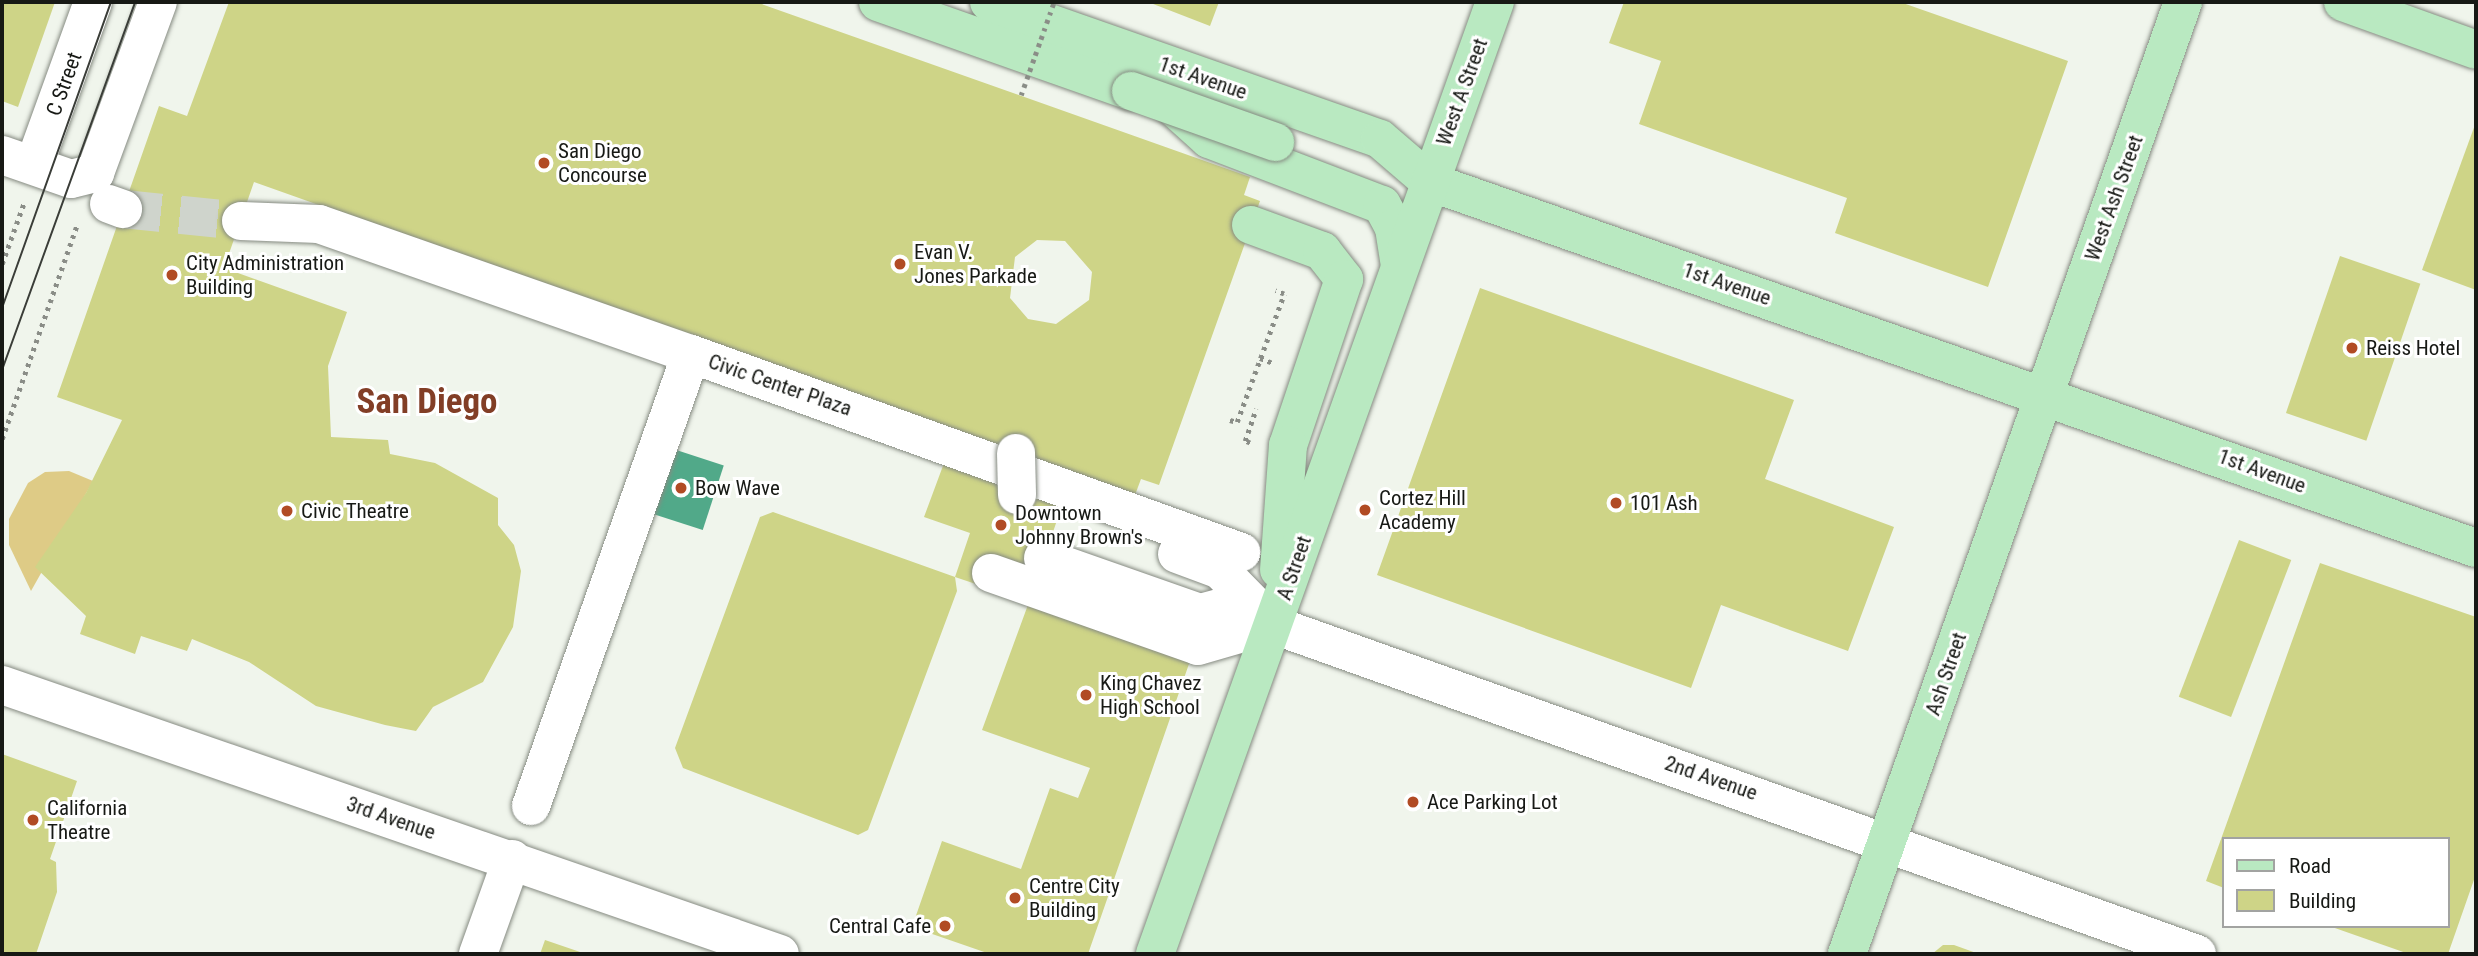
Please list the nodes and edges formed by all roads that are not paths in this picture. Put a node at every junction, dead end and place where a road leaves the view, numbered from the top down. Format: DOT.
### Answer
graph roads {
  1 [pos="93,2"];
  2 [pos="158,2"];
  3 [pos="878,2"];
  4 [pos="989,2"];
  5 [pos="1495,2"];
  6 [pos="2183,2"];
  7 [pos="2343,2"];
  8 [pos="2476,50"];
  9 [pos="1128,52"];
  10 [pos="21,172"];
  11 [pos="1430,182"];
  12 [pos="241,221"];
  13 [pos="1251,225"];
  14 [pos="1400,267"];
  15 [pos="691,354"];
  16 [pos="2045,394"];
  17 [pos="1016,453"];
  18 [pos="1048,546"];
  19 [pos="2476,548"];
  20 [pos="991,573"];
  21 [pos="1228,577"];
  22 [pos="1274,624"];
  23 [pos="2,685"];
  24 [pos="531,806"];
  25 [pos="1887,840"];
  26 [pos="512,859"];
  27 [pos="478,954"];
  28 [pos="780,954"];
  29 [pos="1155,954"];
  30 [pos="1847,954"];
  31 [pos="2197,954"];
  1 -- 10 [label="street, C Street"];
  2 -- 10 [label="street"];
  3 -- 11 [label="main road, bridge"];
  4 -- 9 [label="main road, 1st Avenue"];
  5 -- 11 [label="main road, West A Street"];
  6 -- 16 [label="main road, West Ash Street"];
  7 -- 8 [label="main road"];
  9 -- 11 [label="main road, 1st Avenue"];
  9 -- 14 [label="main road"];
  11 -- 14 [label="main road, A Street"];
  11 -- 16 [label="main road, 1st Avenue"];
  12 -- 15 [label="street"];
  13 -- 22 [label="main road"];
  14 -- 22 [label="main road, A Street"];
  15 -- 21 [label="street, Civic Center Plaza"];
  15 -- 24 [label="street, Civic Center Plaza"];
  16 -- 19 [label="main road, 1st Avenue"];
  16 -- 25 [label="main road, Ash Street"];
  17 -- 21 [label="street, bridge"];
  18 -- 21 [label="street"];
  20 -- 22 [label="street"];
  21 -- 22 [label="street, 2nd Avenue"];
  22 -- 25 [label="street, 2nd Avenue"];
  22 -- 29 [label="main road, A Street"];
  23 -- 26 [label="street, 3rd Avenue"];
  25 -- 30 [label="main road, Ash Street"];
  25 -- 31 [label="street, 2nd Avenue"];
  26 -- 27 [label="street"];
  26 -- 28 [label="street, 3rd Avenue"];
}
